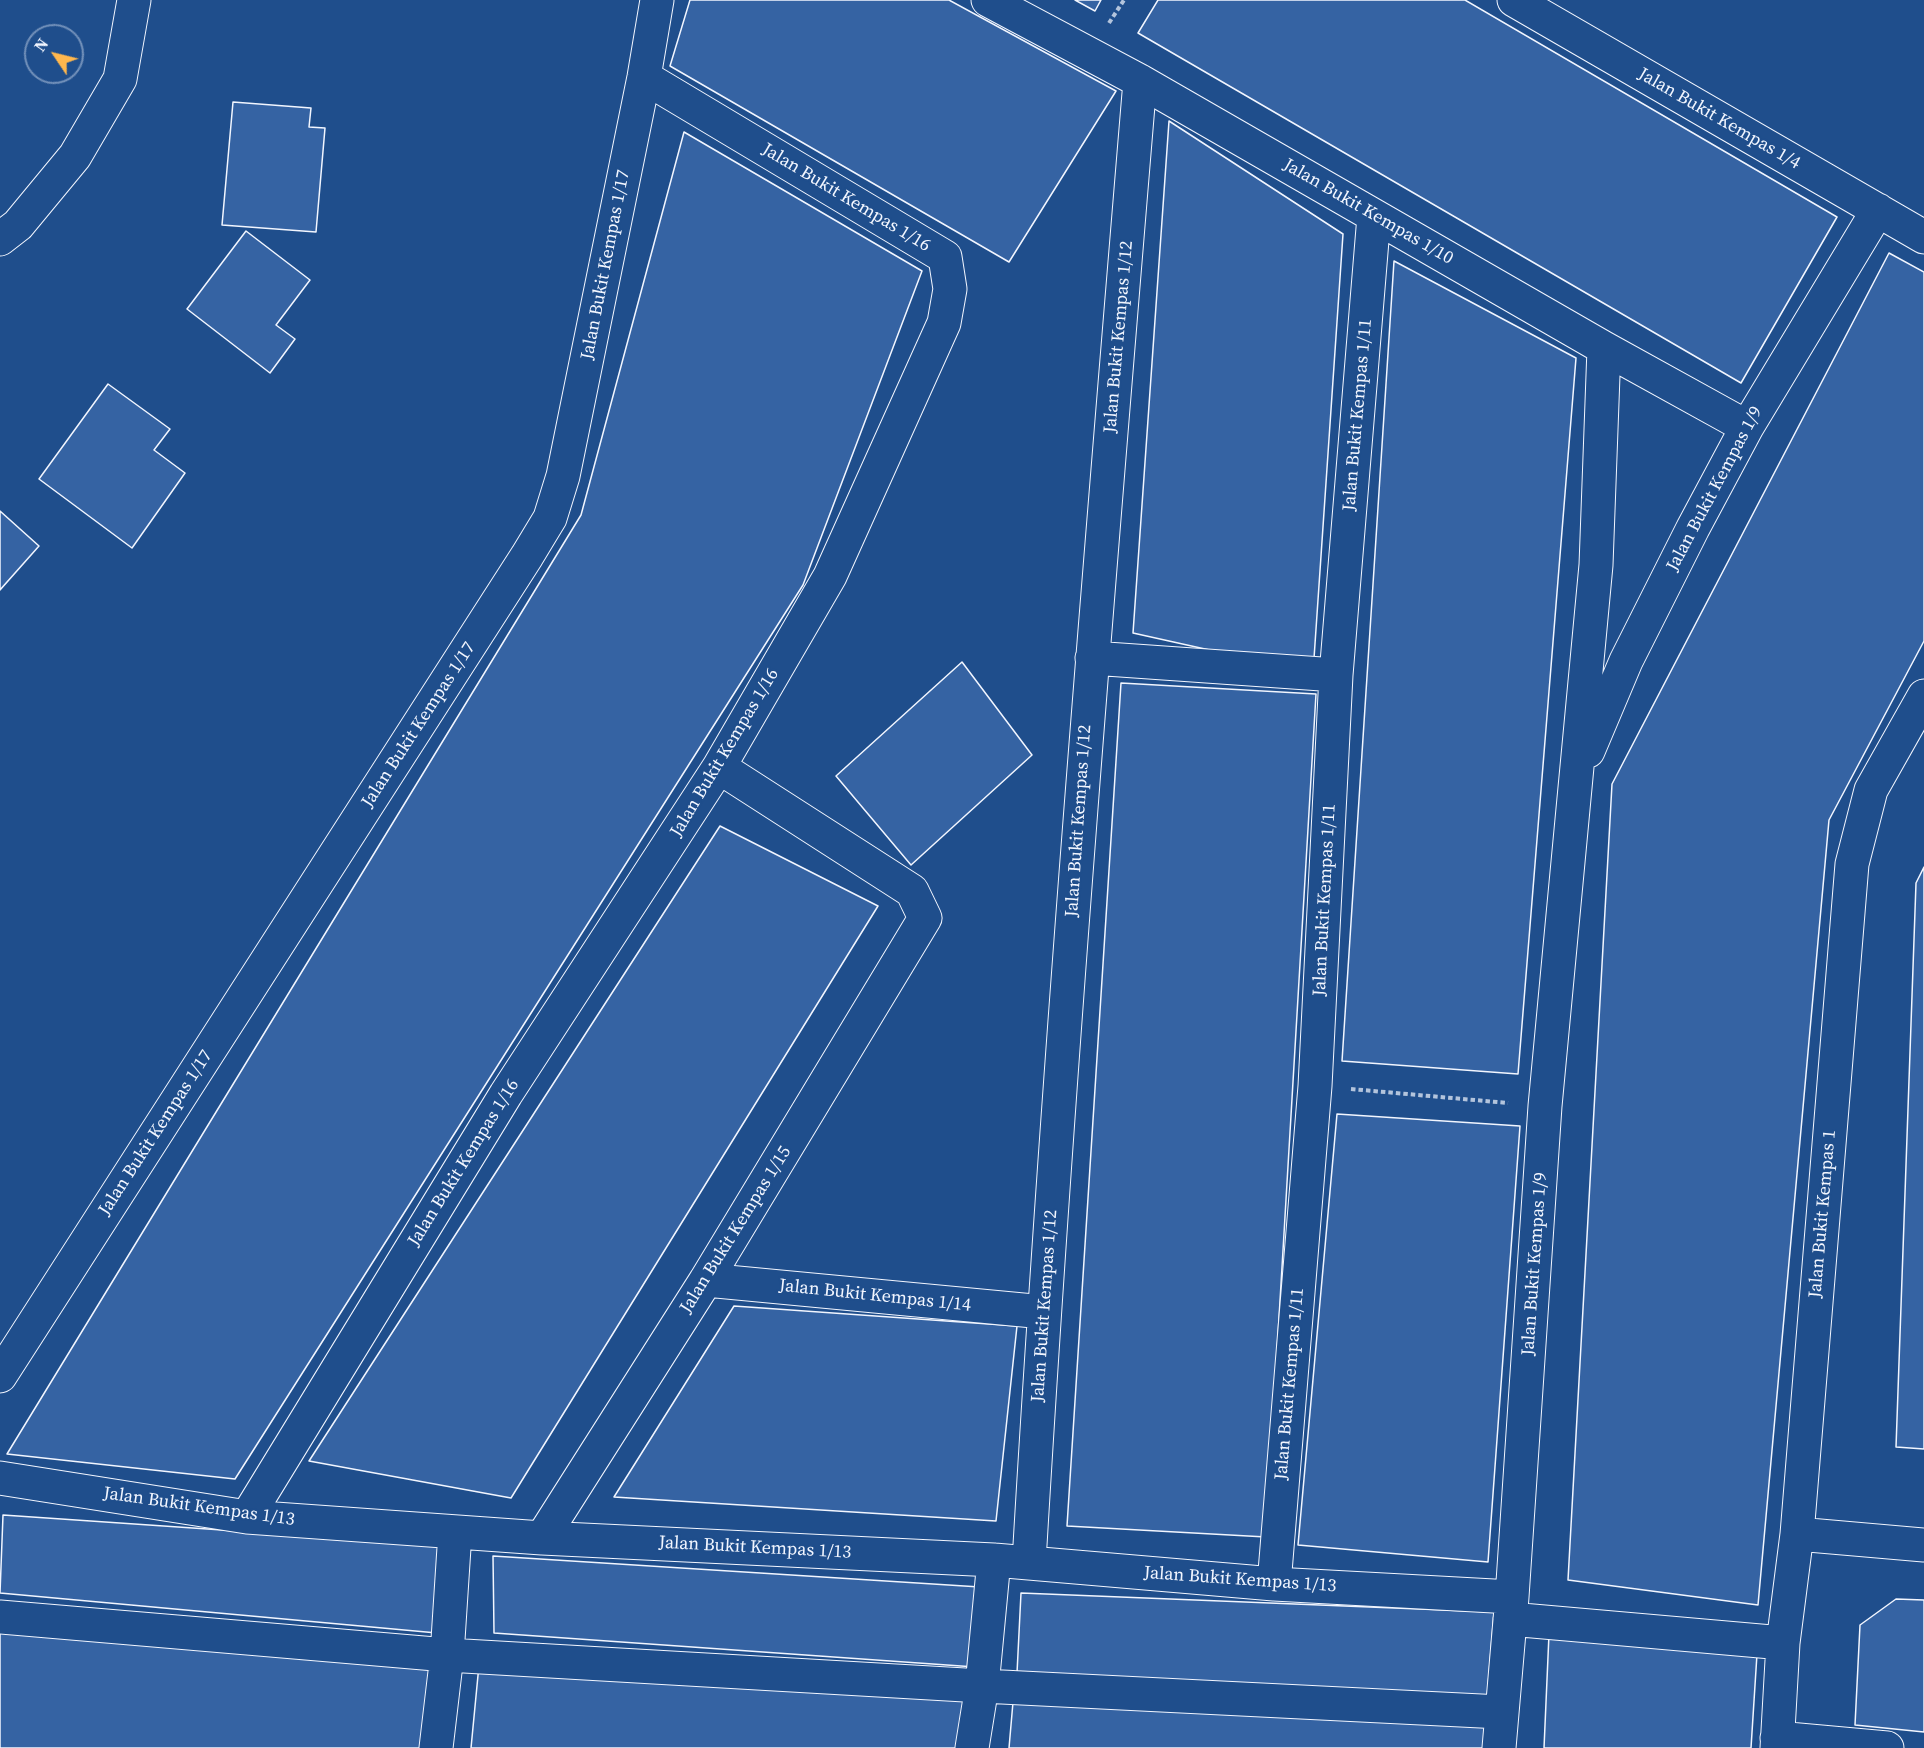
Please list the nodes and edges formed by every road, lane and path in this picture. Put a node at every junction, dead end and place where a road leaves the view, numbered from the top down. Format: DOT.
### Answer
graph roads {
  1 [pos="135,0"];
  2 [pos="657,0"];
  3 [pos="988,0"];
  4 [pos="1514,0"];
  5 [pos="644,77"];
  6 [pos="1140,81"];
  7 [pos="1878,210"];
  8 [pos="1374,216"];
  9 [pos="1924,237"];
  10 [pos="0,239"];
  11 [pos="1604,348"];
  12 [pos="1747,428"];
  13 [pos="1092,658"];
  14 [pos="1336,675"];
  15 [pos="1924,696"];
  16 [pos="719,767"];
  17 [pos="1576,780"];
  18 [pos="1315,1086"];
  19 [pos="1545,1107"];
  20 [pos="706,1280"];
  21 [pos="1044,1312"];
  22 [pos="0,1376"];
  23 [pos="0,1479"];
  24 [pos="247,1517"];
  25 [pos="455,1532"];
  26 [pos="1797,1534"];
  27 [pos="542,1538"];
  28 [pos="1924,1545"];
  29 [pos="994,1560"];
  30 [pos="1029,1562"];
  31 [pos="1274,1584"];
  32 [pos="1511,1608"];
  33 [pos="0,1617"];
  34 [pos="1783,1643"];
  35 [pos="447,1655"];
  36 [pos="982,1686"];
  37 [pos="1501,1712"];
  38 [pos="1777,1743"];
  39 [pos="436,1748"];
  40 [pos="972,1748"];
  41 [pos="1499,1748"];
  42 [pos="1887,1748"];
  1 -- 10 [label="street"];
  2 -- 5 [label="street, Jalan Bukit Kempas 1/17"];
  3 -- 6 [label="street, Jalan Bukit Kempas 1/10"];
  4 -- 7 [label="street, Jalan Bukit Kempas 1/4"];
  5 -- 16 [label="street, Jalan Bukit Kempas 1/16"];
  5 -- 22 [label="street, Jalan Bukit Kempas 1/17"];
  6 -- 8 [label="street, Jalan Bukit Kempas 1/10"];
  6 -- 13 [label="street, Jalan Bukit Kempas 1/12"];
  7 -- 9 [label="street, Jalan Bukit Kempas 1/4"];
  7 -- 12 [label="street, Jalan Bukit Kempas 1/9"];
  8 -- 11 [label="street, Jalan Bukit Kempas 1/10"];
  8 -- 14 [label="street, Jalan Bukit Kempas 1/11"];
  11 -- 12 [label="street, Jalan Bukit Kempas 1/10"];
  11 -- 17 [label="street, Jalan Bukit Kempas 1/9"];
  12 -- 17 [label="street, Jalan Bukit Kempas 1/9"];
  13 -- 14 [label="street"];
  13 -- 21 [label="street, Jalan Bukit Kempas 1/12"];
  14 -- 18 [label="street, Jalan Bukit Kempas 1/11"];
  15 -- 26 [label="street, Jalan Bukit Kempas 1"];
  16 -- 20 [label="street, Jalan Bukit Kempas 1/15"];
  16 -- 24 [label="street, Jalan Bukit Kempas 1/16"];
  17 -- 19 [label="street, Jalan Bukit Kempas 1/9"];
  18 -- 19 [label="path"];
  18 -- 31 [label="street, Jalan Bukit Kempas 1/11"];
  19 -- 32 [label="street, Jalan Bukit Kempas 1/9"];
  20 -- 21 [label="street, Jalan Bukit Kempas 1/14"];
  20 -- 27 [label="street, Jalan Bukit Kempas 1/15"];
  21 -- 30 [label="street, Jalan Bukit Kempas 1/12"];
  23 -- 24 [label="street, Jalan Bukit Kempas 1/13"];
  24 -- 25 [label="street, Jalan Bukit Kempas 1/13"];
  25 -- 27 [label="street, Jalan Bukit Kempas 1/13"];
  25 -- 35 [label="street"];
  26 -- 28 [label="street"];
  26 -- 34 [label="street, Jalan Bukit Kempas 1"];
  27 -- 29 [label="street, Jalan Bukit Kempas 1/13"];
  29 -- 30 [label="street, Jalan Bukit Kempas 1/13"];
  29 -- 36 [label="street"];
  30 -- 31 [label="street, Jalan Bukit Kempas 1/13"];
  31 -- 32 [label="street, Jalan Bukit Kempas 1/13"];
  32 -- 34 [label="street, Jalan Bukit Kempas 1/13"];
  32 -- 37 [label="street, Jalan Bukit Kempas 1/9"];
  33 -- 35 [label="street"];
  34 -- 38 [label="street, Jalan Bukit Kempas 1"];
  35 -- 36 [label="street"];
  35 -- 39 [label="street"];
  36 -- 37 [label="street"];
  36 -- 40 [label="street"];
  37 -- 41 [label="street, Jalan Bukit Kempas 1/9"];
  38 -- 42 [label="street"];
}
